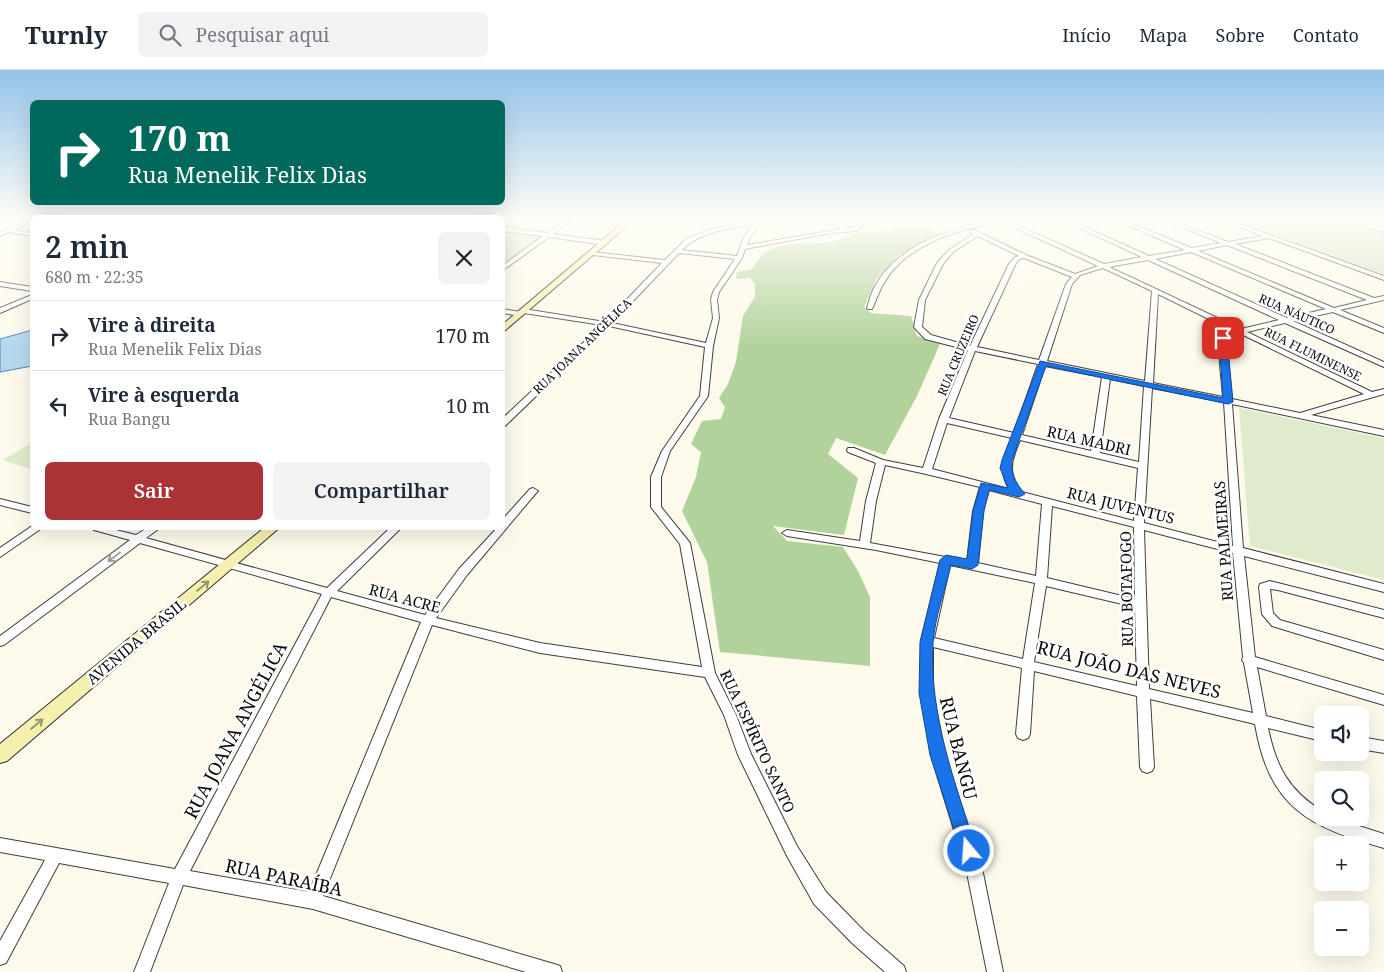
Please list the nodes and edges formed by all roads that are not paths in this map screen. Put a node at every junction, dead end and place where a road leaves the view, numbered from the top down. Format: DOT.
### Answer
graph roads {
  1 [pos="582,262"];
  2 [pos="666,262"];
  3 [pos="735,262"];
  4 [pos="895,262"];
  5 [pos="941,262"];
  6 [pos="1014,262"];
  7 [pos="1039,262"];
  8 [pos="1095,262"];
  9 [pos="1126,262"];
  10 [pos="1159,262"];
  11 [pos="1217,262"];
  12 [pos="1280,262"];
  13 [pos="1341,262"];
  14 [pos="1104,266"];
  15 [pos="1074,276"];
  16 [pos="1384,278"];
  17 [pos="0,284"];
  18 [pos="30,289"];
  19 [pos="1155,290"];
  20 [pos="30,298"];
  21 [pos="1379,299"];
  22 [pos="1384,304"];
  23 [pos="870,308"];
  24 [pos="1333,310"];
  25 [pos="0,311"];
  26 [pos="505,311"];
  27 [pos="522,312"];
  28 [pos="1287,321"];
  29 [pos="607,324"];
  30 [pos="505,327"];
  31 [pos="1384,331"];
  32 [pos="1239,332"];
  33 [pos="709,346"];
  34 [pos="973,349"];
  35 [pos="1043,363"];
  36 [pos="1384,365"];
  37 [pos="1106,376"];
  38 [pos="1147,385"];
  39 [pos="1384,391"];
  40 [pos="1370,394"];
  41 [pos="1228,402"];
  42 [pos="1302,416"];
  43 [pos="942,419"];
  44 [pos="505,421"];
  45 [pos="1384,432"];
  46 [pos="1017,437"];
  47 [pos="851,450"];
  48 [pos="1095,455"];
  49 [pos="881,462"];
  50 [pos="1142,466"];
  51 [pos="927,471"];
  52 [pos="985,485"];
  53 [pos="533,491"];
  54 [pos="1019,494"];
  55 [pos="1047,501"];
  56 [pos="0,502"];
  57 [pos="30,510"];
  58 [pos="505,524"];
  59 [pos="1139,524"];
  60 [pos="34,530"];
  61 [pos="106,530"];
  62 [pos="151,530"];
  63 [pos="270,530"];
  64 [pos="394,530"];
  65 [pos="499,530"];
  66 [pos="787,533"];
  67 [pos="139,538"];
  68 [pos="866,544"];
  69 [pos="1238,550"];
  70 [pos="0,553"];
  71 [pos="946,560"];
  72 [pos="229,564"];
  73 [pos="972,565"];
  74 [pos="1041,580"];
  75 [pos="1384,588"];
  76 [pos="328,593"];
  77 [pos="1141,604"];
  78 [pos="1384,614"];
  79 [pos="428,620"];
  80 [pos="0,642"];
  81 [pos="927,642"];
  82 [pos="1384,655"];
  83 [pos="1248,660"];
  84 [pos="1028,664"];
  85 [pos="709,673"];
  86 [pos="1143,693"];
  87 [pos="1384,700"];
  88 [pos="1260,721"];
  89 [pos="1314,733"];
  90 [pos="1023,734"];
  91 [pos="1369,744"];
  92 [pos="1384,747"];
  93 [pos="0,755"];
  94 [pos="1148,767"];
  95 [pos="1384,841"];
  96 [pos="0,845"];
  97 [pos="55,856"];
  98 [pos="179,877"];
  99 [pos="313,901"];
  100 [pos="0,957"];
  101 [pos="142,972"];
  102 [pos="554,972"];
  103 [pos="898,972"];
  104 [pos="995,972"];
  1 -- 27 [label="street"];
  2 -- 29 [label="street, RUA JOANA ANGÉLICA"];
  3 -- 33 [label="street, RUA ESPÍRITO SANTO"];
  4 -- 23 [label="street"];
  5 -- 34 [label="street"];
  6 -- 34 [label="street, RUA CRUZEIRO"];
  7 -- 15 [label="street"];
  8 -- 14 [label="street, RUA FLUMINENSE"];
  9 -- 14 [label="street"];
  10 -- 28 [label="street, RUA NÁUTICO"];
  11 -- 24 [label="street"];
  12 -- 21 [label="street"];
  13 -- 16 [label="street"];
  14 -- 15 [label="street"];
  14 -- 19 [label="street, RUA FLUMINENSE"];
  15 -- 35 [label="street"];
  17 -- 18 [label="street"];
  19 -- 32 [label="street, RUA FLUMINENSE"];
  19 -- 38 [label="street, RUA BOTAFOGO"];
  20 -- 25 [label="street"];
  21 -- 22 [label="street"];
  21 -- 24 [label="street, RUA PALMEIRAS"];
  24 -- 28 [label="street, RUA PALMEIRAS"];
  24 -- 31 [label="street"];
  26 -- 27 [label="street"];
  27 -- 29 [label="street"];
  27 -- 30 [label="street"];
  28 -- 32 [label="street, RUA PALMEIRAS"];
  28 -- 36 [label="street, RUA NÁUTICO"];
  29 -- 33 [label="street"];
  29 -- 44 [label="street, RUA JOANA ANGÉLICA"];
  32 -- 40 [label="street, RUA FLUMINENSE"];
  32 -- 41 [label="street, RUA PALMEIRAS"];
  33 -- 85 [label="street, RUA ESPÍRITO SANTO"];
  34 -- 35 [label="street"];
  34 -- 43 [label="street, RUA CRUZEIRO"];
  35 -- 37 [label="street"];
  35 -- 46 [label="street"];
  37 -- 38 [label="street"];
  37 -- 48 [label="street"];
  38 -- 41 [label="street"];
  38 -- 50 [label="street, RUA BOTAFOGO"];
  39 -- 40 [label="street"];
  40 -- 42 [label="street"];
  41 -- 42 [label="street"];
  41 -- 69 [label="street, RUA PALMEIRAS"];
  42 -- 45 [label="street"];
  43 -- 46 [label="street, RUA MADRI"];
  43 -- 51 [label="street, RUA CRUZEIRO"];
  46 -- 48 [label="street, RUA MADRI"];
  46 -- 54 [label="street"];
  47 -- 49 [label="street, RUA JUVENTUS"];
  48 -- 50 [label="street, RUA MADRI"];
  49 -- 51 [label="street, RUA JUVENTUS"];
  49 -- 68 [label="street"];
  50 -- 59 [label="street, RUA BOTAFOGO"];
  51 -- 52 [label="street, RUA JUVENTUS"];
  52 -- 54 [label="street, RUA JUVENTUS"];
  52 -- 73 [label="street"];
  53 -- 58 [label="street"];
  54 -- 55 [label="street, RUA JUVENTUS"];
  55 -- 59 [label="street, RUA JUVENTUS"];
  55 -- 74 [label="street"];
  56 -- 57 [label="street"];
  59 -- 69 [label="street, RUA JUVENTUS"];
  59 -- 77 [label="street, RUA BOTAFOGO"];
  60 -- 70 [label="street"];
  61 -- 67 [label="street, RUA ACRE"];
  62 -- 67 [label="street"];
  63 -- 72 [label="street, AVENIDA BRASIL"];
  64 -- 76 [label="street, RUA JOANA ANGÉLICA"];
  65 -- 79 [label="street"];
  66 -- 68 [label="street"];
  67 -- 72 [label="street, RUA ACRE"];
  67 -- 80 [label="street, one-way"];
  68 -- 71 [label="street"];
  69 -- 75 [label="street, RUA JUVENTUS"];
  69 -- 83 [label="street, RUA PALMEIRAS"];
  71 -- 73 [label="street"];
  71 -- 81 [label="street, RUA BANGU"];
  72 -- 76 [label="street, RUA ACRE"];
  93 -- 72 [label="street, AVENIDA BRASIL, one-way"];
  73 -- 74 [label="street"];
  74 -- 77 [label="street"];
  74 -- 84 [label="street"];
  76 -- 79 [label="street, RUA ACRE"];
  76 -- 98 [label="street, RUA JOANA ANGÉLICA"];
  77 -- 86 [label="street, RUA BOTAFOGO"];
  78 -- 82 [label="street"];
  79 -- 85 [label="street, RUA ACRE"];
  79 -- 99 [label="street"];
  81 -- 84 [label="street, RUA JOÃO DAS NEVES"];
  81 -- 104 [label="street, RUA BANGU"];
  83 -- 87 [label="street"];
  83 -- 88 [label="street, RUA PALMEIRAS"];
  84 -- 86 [label="street, RUA JOÃO DAS NEVES"];
  84 -- 90 [label="street"];
  85 -- 103 [label="street, RUA ESPÍRITO SANTO"];
  86 -- 88 [label="street, RUA JOÃO DAS NEVES"];
  86 -- 94 [label="street, RUA BOTAFOGO"];
  88 -- 89 [label="street, RUA JOÃO DAS NEVES"];
  88 -- 95 [label="street, RUA PALMEIRAS"];
  91 -- 92 [label="street"];
  96 -- 97 [label="street, RUA PARAÍBA"];
  97 -- 98 [label="street, RUA PARAÍBA"];
  97 -- 100 [label="street"];
  98 -- 99 [label="street, RUA PARAÍBA"];
  98 -- 101 [label="street, RUA JOANA ANGÉLICA"];
  99 -- 102 [label="street, RUA PARAÍBA"];
}
